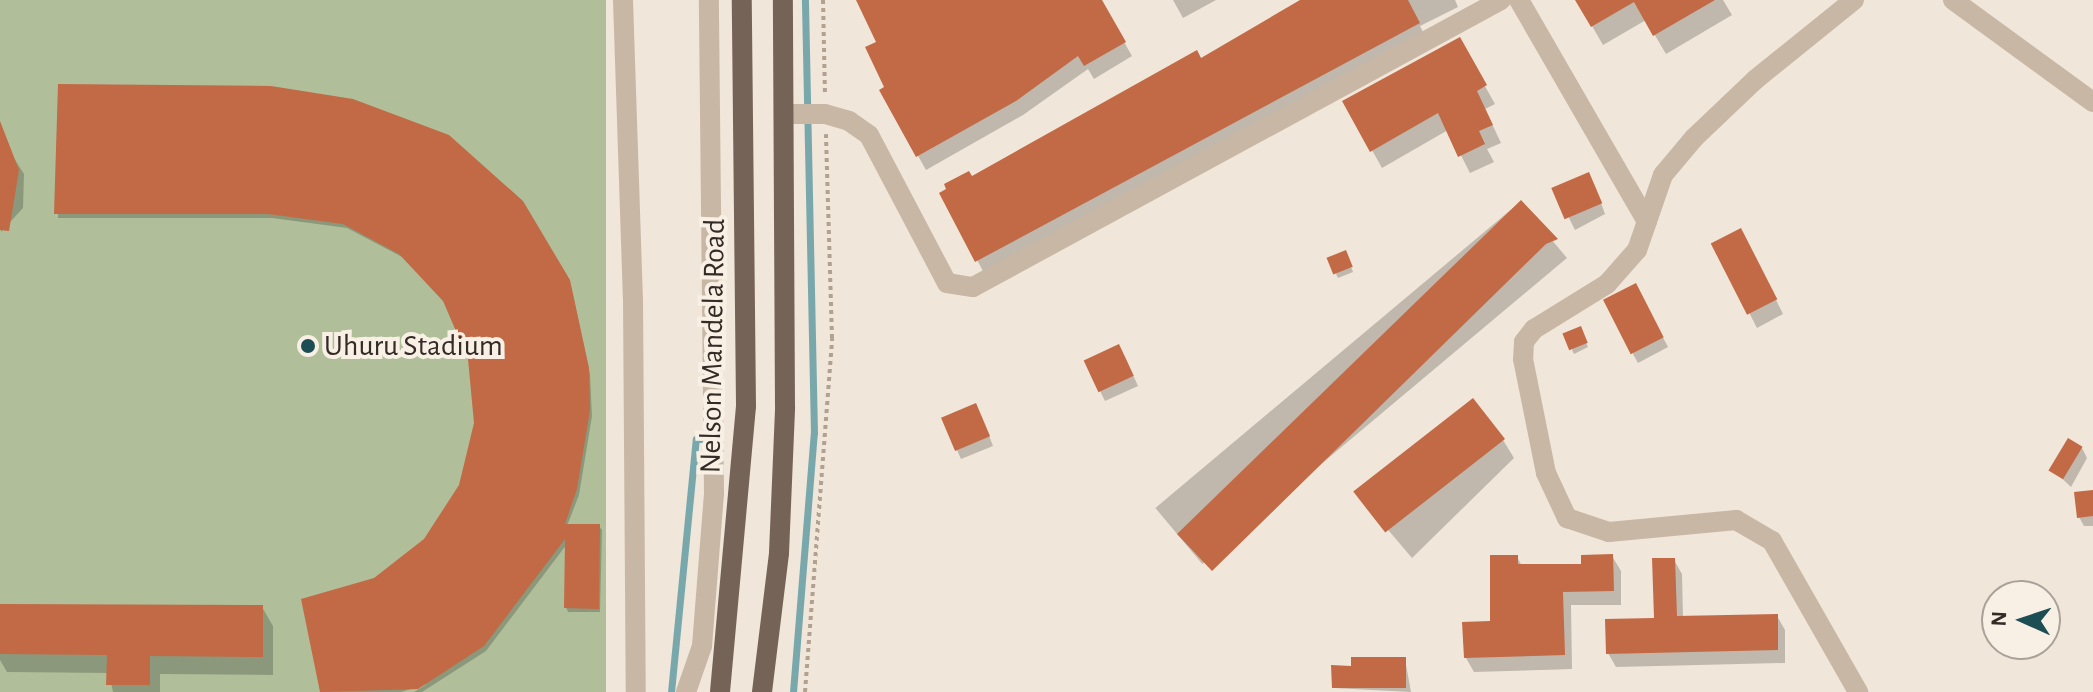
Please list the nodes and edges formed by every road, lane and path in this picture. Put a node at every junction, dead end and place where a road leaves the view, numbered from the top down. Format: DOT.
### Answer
graph roads {
  1 [pos="623,0"];
  2 [pos="709,0"];
  3 [pos="742,0"];
  4 [pos="783,0"];
  5 [pos="823,0"];
  6 [pos="1501,0"];
  7 [pos="1519,0"];
  8 [pos="1854,0"];
  9 [pos="1953,0"];
  10 [pos="2093,102"];
  11 [pos="785,114"];
  12 [pos="825,114"];
  13 [pos="1647,222"];
  14 [pos="636,692"];
  15 [pos="686,692"];
  16 [pos="720,692"];
  17 [pos="762,692"];
  18 [pos="805,692"];
  19 [pos="1858,692"];
  1 -- 14 [label="lane"];
  2 -- 15 [label="lane"];
  3 -- 16 [label="main road, Nelson Mandela Road"];
  4 -- 11 [label="main road"];
  5 -- 12 [label="path"];
  6 -- 12 [label="lane"];
  7 -- 13 [label="lane"];
  8 -- 13 [label="lane"];
  9 -- 10 [label="lane"];
  11 -- 12 [label="lane"];
  11 -- 17 [label="main road"];
  12 -- 18 [label="path"];
  13 -- 19 [label="lane"];
}
